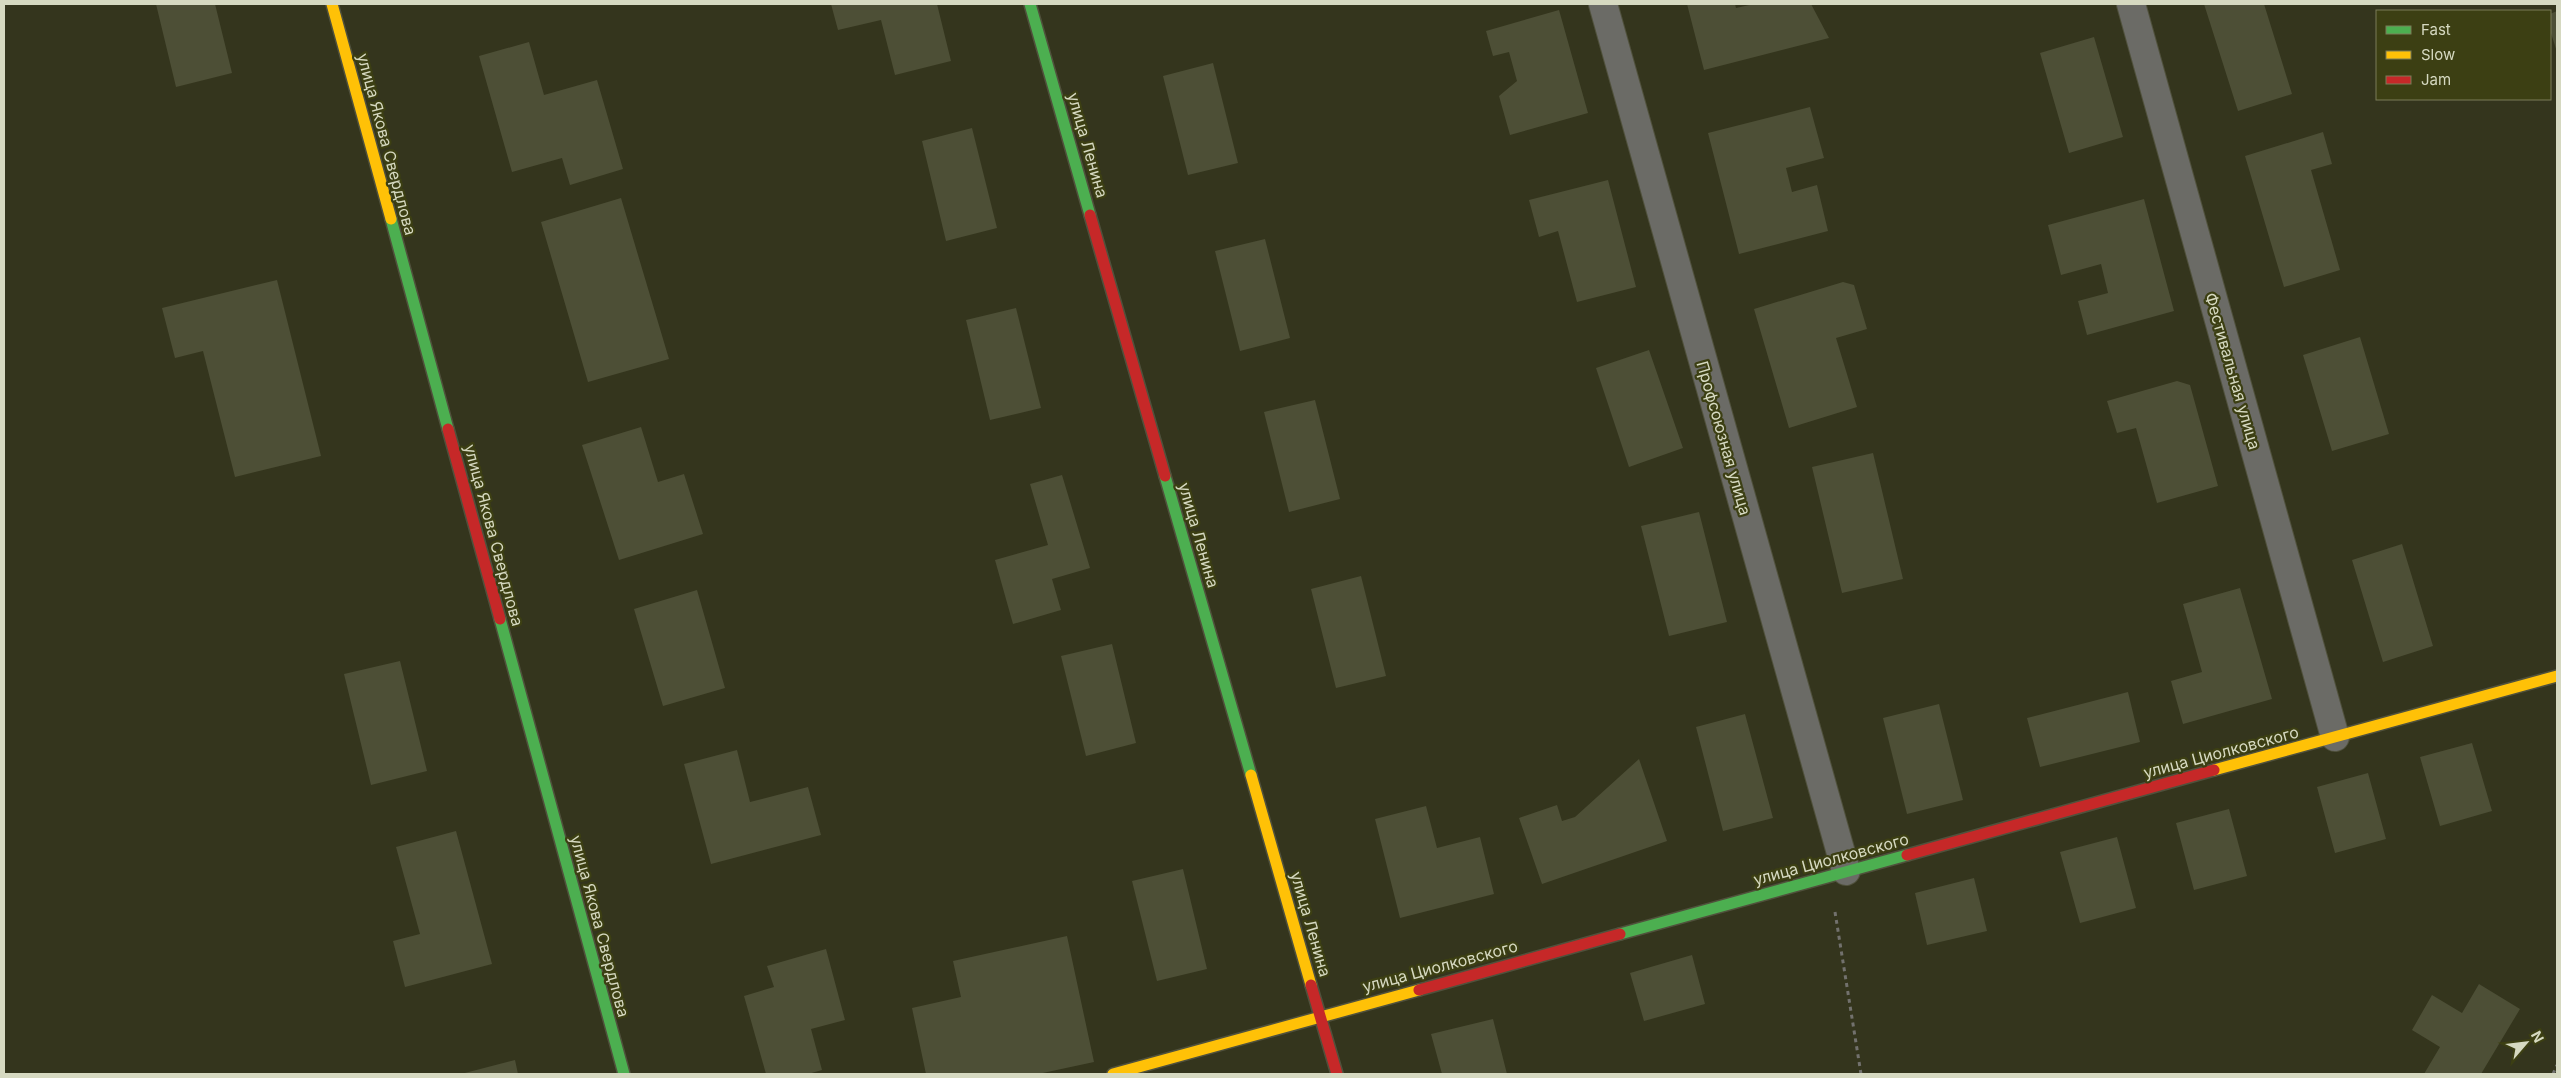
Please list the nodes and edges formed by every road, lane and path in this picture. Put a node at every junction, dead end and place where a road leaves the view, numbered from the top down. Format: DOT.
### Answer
graph roads {
  1 [pos="332,4"];
  2 [pos="1030,4"];
  3 [pos="1603,4"];
  4 [pos="2130,4"];
  5 [pos="2557,676"];
  6 [pos="2335,737"];
  7 [pos="1846,871"];
  8 [pos="1320,1016"];
  9 [pos="2557,1064"];
  10 [pos="624,1074"];
  11 [pos="1113,1074"];
  12 [pos="1337,1074"];
  13 [pos="1861,1074"];
  14 [pos="2552,1074"];
  1 -- 10 [label="street, улица Якова Свердлова"];
  2 -- 8 [label="street, улица Ленина"];
  3 -- 7 [label="street, Профсоюзная улица"];
  4 -- 6 [label="street, Фестивальная улица"];
  5 -- 6 [label="street, улица Циолковского"];
  6 -- 7 [label="street, улица Циолковского"];
  7 -- 8 [label="street, улица Циолковского"];
  7 -- 13 [label="path"];
  8 -- 11 [label="street, улица Циолковского"];
  8 -- 12 [label="street, улица Ленина"];
  9 -- 14 [label="path"];
}
